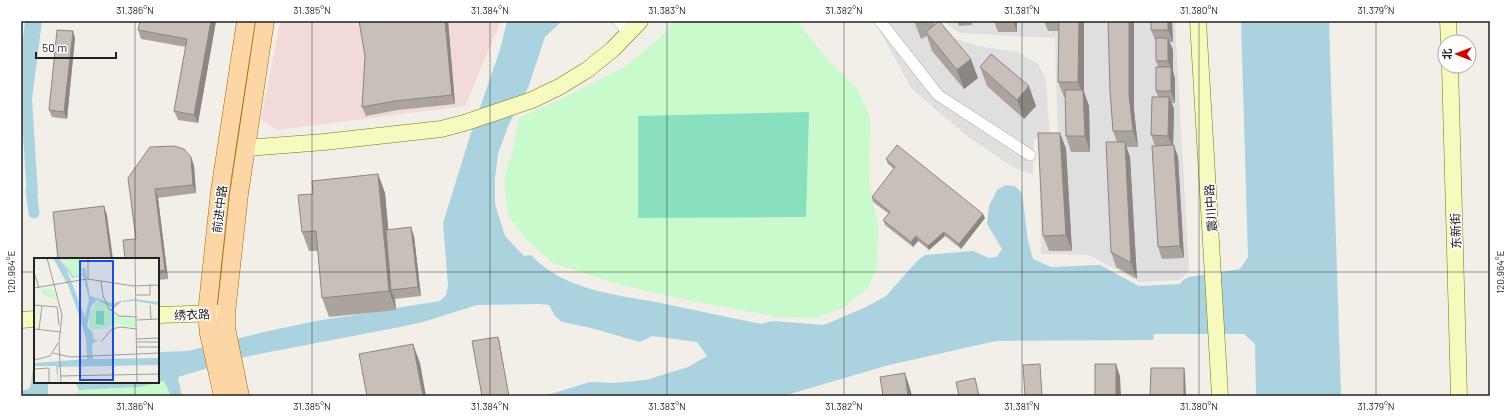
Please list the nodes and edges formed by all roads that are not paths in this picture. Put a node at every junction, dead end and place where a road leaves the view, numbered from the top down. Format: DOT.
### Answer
graph roads {
  1 [pos="246,21"];
  2 [pos="265,21"];
  3 [pos="618,21"];
  4 [pos="640,21"];
  5 [pos="880,21"];
  6 [pos="1198,21"];
  7 [pos="1448,21"];
  8 [pos="629,33"];
  9 [pos="1449,34"];
  10 [pos="1450,74"];
  11 [pos="246,148"];
  12 [pos="1030,155"];
  13 [pos="207,313"];
  14 [pos="159,315"];
  15 [pos="34,319"];
  16 [pos="21,320"];
  17 [pos="226,321"];
  18 [pos="227,373"];
  19 [pos="223,396"];
  20 [pos="240,396"];
  21 [pos="1220,396"];
  22 [pos="1459,396"];
  1 -- 13 [label="main road, 前进中路"];
  2 -- 11 [label="main road, 前进中路"];
  3 -- 8 [label="street"];
  4 -- 8 [label="street"];
  5 -- 12 [label="street"];
  6 -- 21 [label="street, 震川中路"];
  7 -- 9 [label="street"];
  8 -- 11 [label="street"];
  10 -- 22 [label="street, 东新街"];
  11 -- 17 [label="main road, 前进中路"];
  13 -- 14 [label="street, 绣衣路"];
  13 -- 17 [label="street, 绣衣路"];
  13 -- 18 [label="main road, 前进中路"];
  15 -- 16 [label="street"];
  17 -- 18 [label="main road, 前进中路"];
  18 -- 19 [label="main road, 前进中路"];
  18 -- 20 [label="main road, 前进中路"];
}
